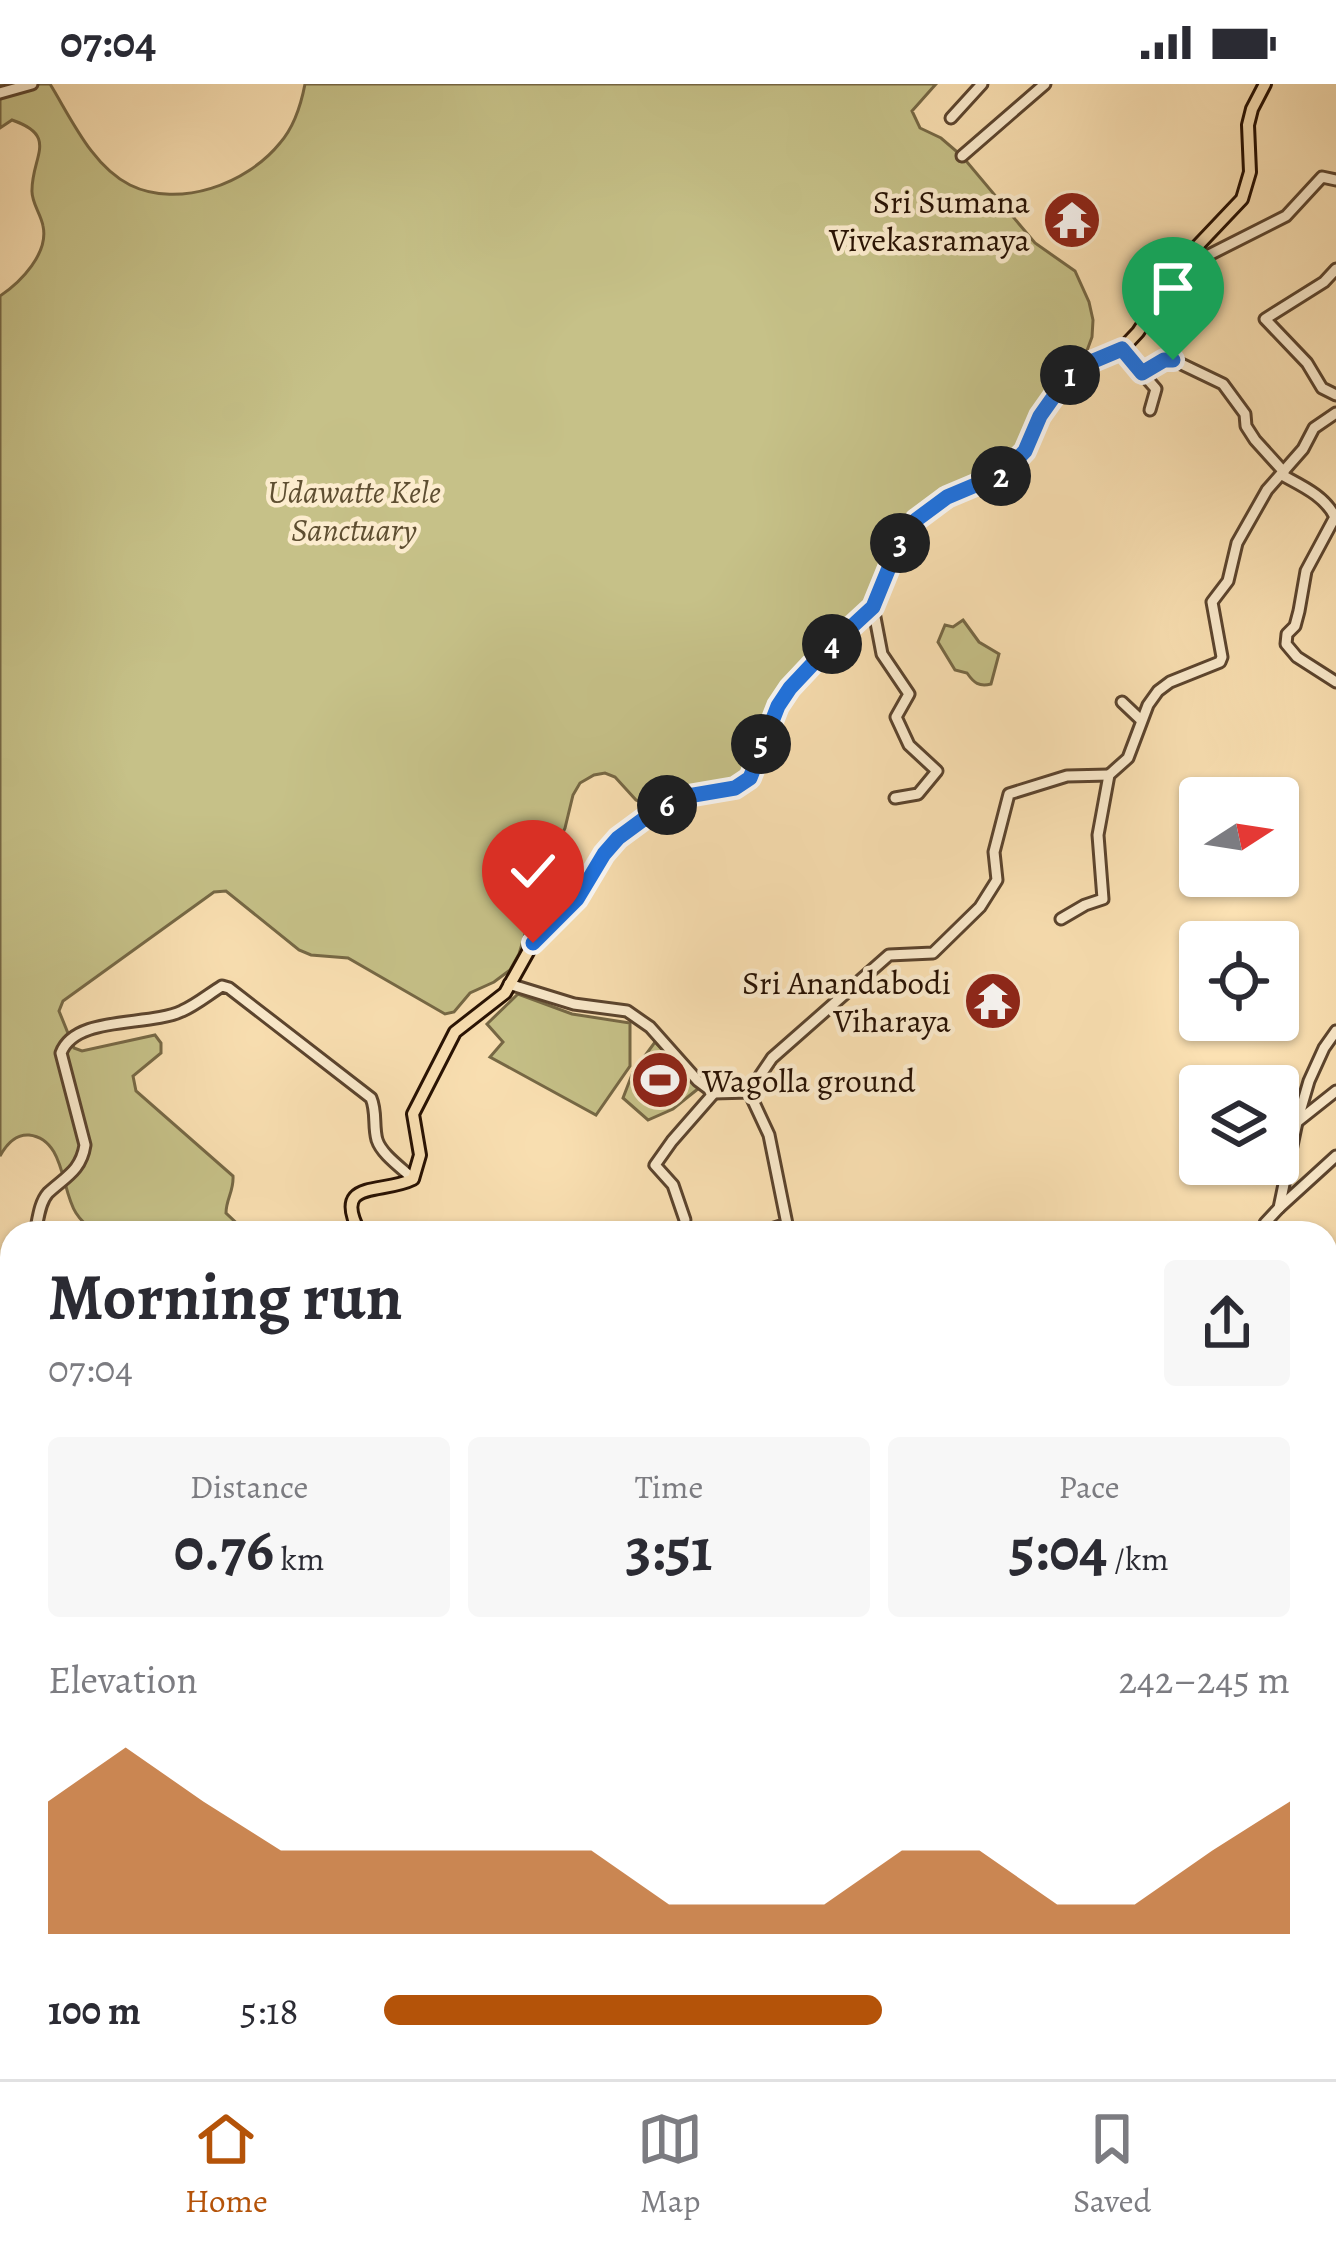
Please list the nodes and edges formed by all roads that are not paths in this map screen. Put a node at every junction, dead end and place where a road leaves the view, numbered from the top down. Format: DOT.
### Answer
graph roads {
  1 [pos="32,84"];
  2 [pos="982,84"];
  3 [pos="1045,84"];
  4 [pos="1265,84"];
  5 [pos="0,93"];
  6 [pos="950,118"];
  7 [pos="962,157"];
  8 [pos="1336,180"];
  9 [pos="1188,256"];
  10 [pos="1336,269"];
  11 [pos="1122,349"];
  12 [pos="1142,373"];
  13 [pos="1336,395"];
  14 [pos="1150,410"];
  15 [pos="1336,413"];
  16 [pos="1283,473"];
  17 [pos="873,607"];
  18 [pos="1336,682"];
  19 [pos="1122,702"];
  20 [pos="1141,720"];
  21 [pos="1109,775"];
  22 [pos="895,798"];
  23 [pos="1061,919"];
  24 [pos="509,984"];
  25 [pos="1336,1031"];
  26 [pos="1336,1090"];
  27 [pos="749,1092"];
  28 [pos="714,1094"];
  29 [pos="1299,1115"];
  30 [pos="1299,1120"];
  31 [pos="1336,1156"];
  32 [pos="413,1179"];
  33 [pos="1285,1185"];
  34 [pos="1280,1208"];
  35 [pos="685,1220"];
  36 [pos="38,1221"];
  37 [pos="354,1221"];
  38 [pos="786,1221"];
  39 [pos="1267,1221"];
  1 -- 5 [label="street"];
  2 -- 6 [label="street"];
  3 -- 7 [label="street"];
  4 -- 9 [label="main road"];
  8 -- 9 [label="street"];
  9 -- 11 [label="main road"];
  10 -- 13 [label="street"];
  11 -- 12 [label="street"];
  11 -- 17 [label="main road"];
  12 -- 14 [label="street"];
  12 -- 16 [label="street"];
  15 -- 16 [label="street"];
  16 -- 18 [label="street"];
  16 -- 20 [label="street"];
  17 -- 22 [label="street"];
  17 -- 24 [label="main road"];
  19 -- 20 [label="street"];
  20 -- 21 [label="street"];
  21 -- 23 [label="street"];
  21 -- 27 [label="street"];
  24 -- 28 [label="street"];
  24 -- 32 [label="main road"];
  25 -- 29 [label="street"];
  26 -- 30 [label="street"];
  27 -- 28 [label="street"];
  27 -- 38 [label="street"];
  28 -- 35 [label="street"];
  31 -- 34 [label="street"];
  32 -- 36 [label="street"];
  32 -- 37 [label="main road"];
  33 -- 34 [label="street"];
  34 -- 39 [label="street"];
}
